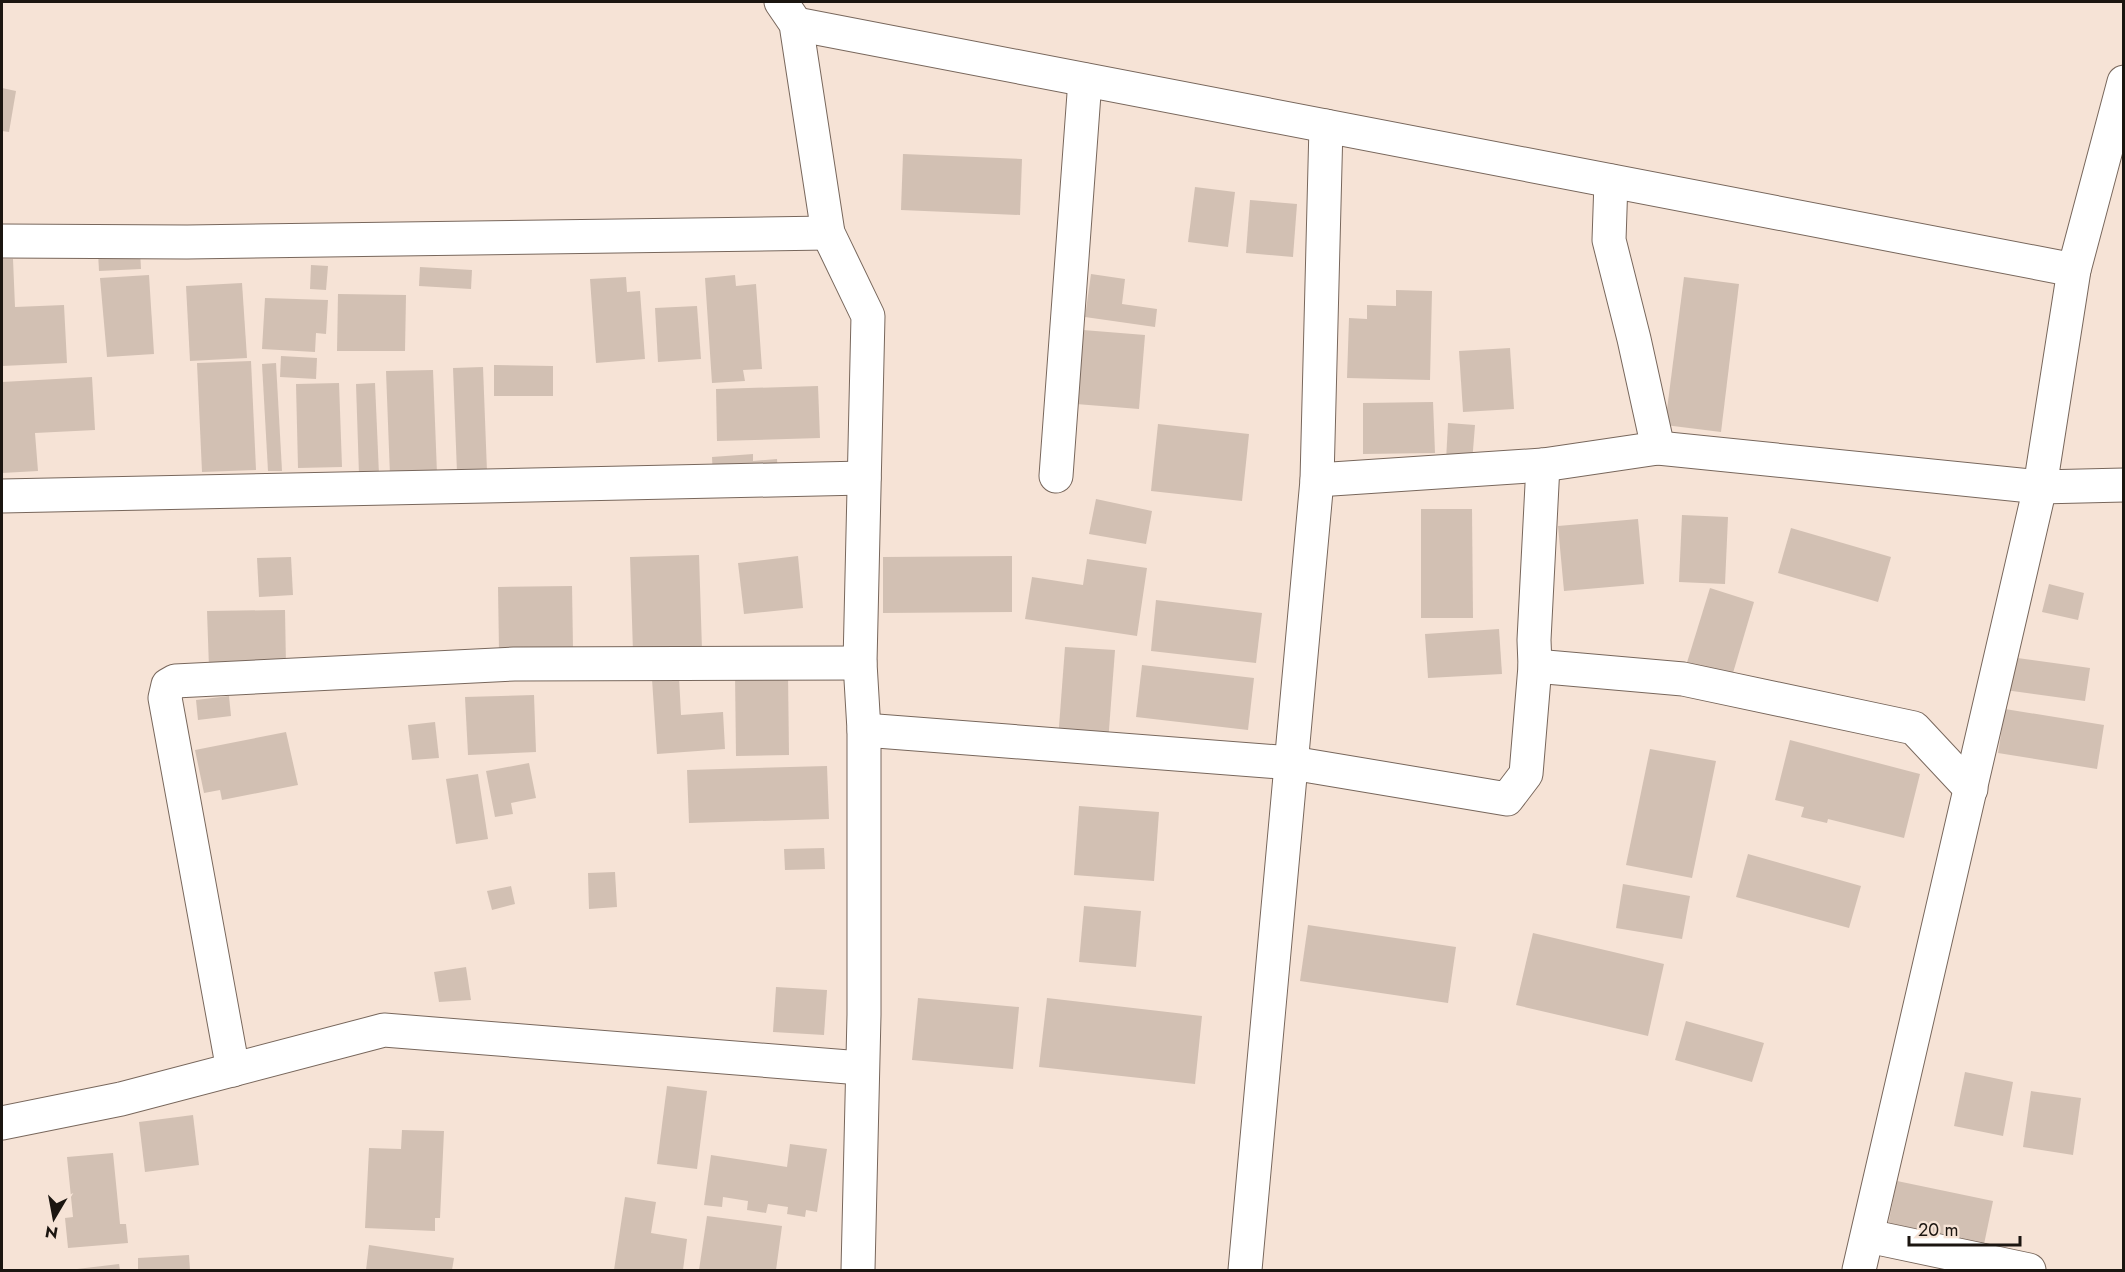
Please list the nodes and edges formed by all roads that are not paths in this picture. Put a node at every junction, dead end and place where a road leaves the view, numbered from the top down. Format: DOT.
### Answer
graph roads {
  1 [pos="789,13"];
  2 [pos="1085,80"];
  3 [pos="2123,86"];
  4 [pos="1326,126"];
  5 [pos="1611,181"];
  6 [pos="828,232"];
  7 [pos="2,241"];
  8 [pos="2074,270"];
  9 [pos="1658,448"];
  10 [pos="1544,465"];
  11 [pos="1056,476"];
  12 [pos="864,478"];
  13 [pos="1317,480"];
  14 [pos="2124,485"];
  15 [pos="2040,487"];
  16 [pos="2,496"];
  17 [pos="860,663"];
  18 [pos="1535,666"];
  19 [pos="864,730"];
  20 [pos="1292,763"];
  21 [pos="1971,789"];
  22 [pos="861,1068"];
  23 [pos="233,1070"];
  24 [pos="2,1123"];
  25 [pos="1868,1236"];
  26 [pos="858,1270"];
  27 [pos="1245,1270"];
  28 [pos="1859,1270"];
  29 [pos="2029,1270"];
  1 -- 2 [label="street"];
  1 -- 6 [label="street"];
  2 -- 4 [label="street"];
  2 -- 11 [label="street"];
  3 -- 8 [label="street"];
  4 -- 5 [label="street"];
  4 -- 13 [label="street"];
  5 -- 8 [label="street"];
  5 -- 9 [label="street"];
  6 -- 7 [label="street"];
  6 -- 12 [label="street"];
  8 -- 15 [label="street"];
  9 -- 10 [label="street"];
  9 -- 15 [label="street"];
  10 -- 13 [label="street"];
  10 -- 18 [label="street"];
  12 -- 16 [label="street"];
  12 -- 17 [label="street"];
  13 -- 20 [label="street"];
  14 -- 15 [label="street"];
  15 -- 21 [label="street"];
  17 -- 19 [label="street"];
  17 -- 23 [label="street"];
  18 -- 20 [label="street"];
  18 -- 21 [label="street"];
  19 -- 20 [label="street"];
  19 -- 22 [label="street"];
  20 -- 27 [label="street"];
  21 -- 25 [label="street"];
  22 -- 23 [label="street"];
  22 -- 26 [label="street"];
  23 -- 24 [label="street"];
  25 -- 28 [label="street"];
  25 -- 29 [label="street"];
}
